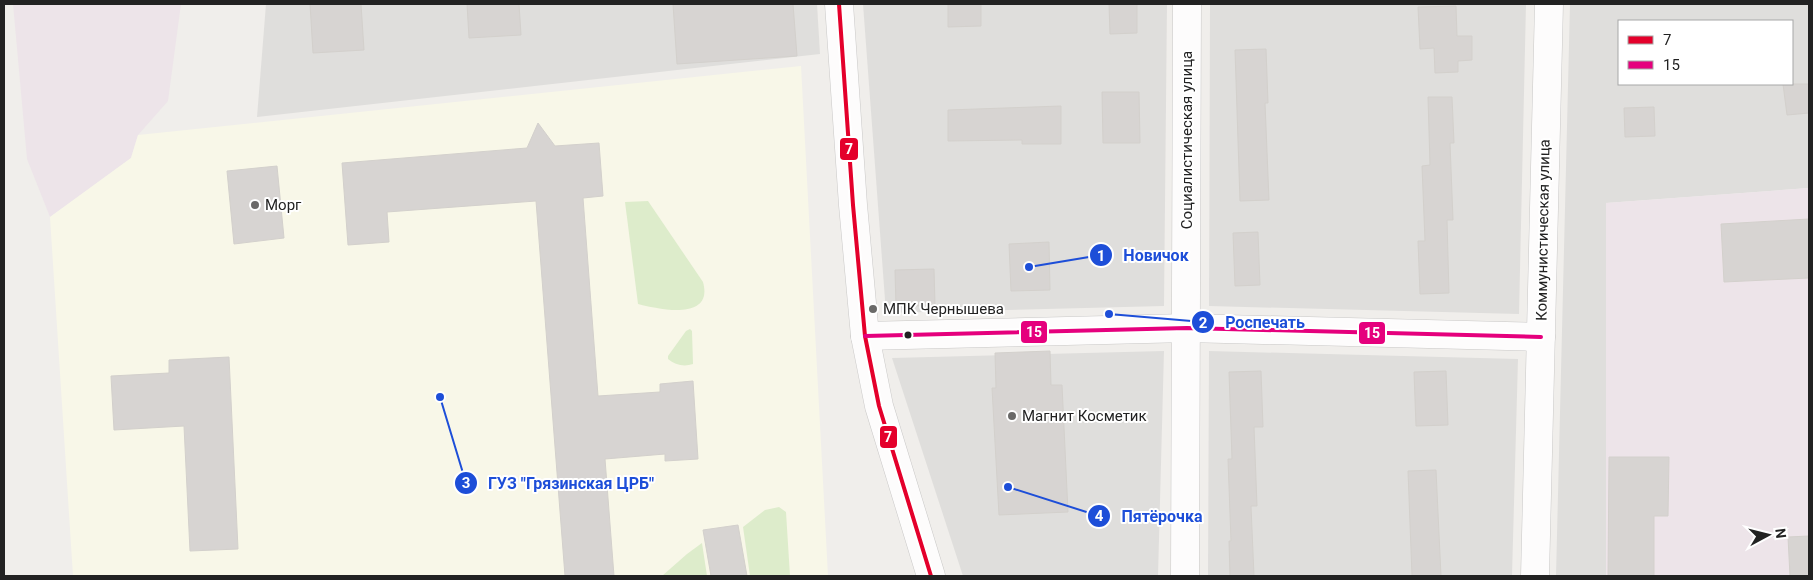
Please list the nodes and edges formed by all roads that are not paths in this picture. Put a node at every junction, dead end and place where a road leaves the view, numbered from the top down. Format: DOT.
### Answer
graph roads {
  1 [pos="839,4"];
  2 [pos="1187,4"];
  3 [pos="1549,4"];
  4 [pos="1187,328"];
  5 [pos="865,336"];
  6 [pos="1541,337"];
  7 [pos="931,576"];
  8 [pos="1185,576"];
  9 [pos="1535,576"];
  1 -- 5 [label="street"];
  2 -- 4 [label="street, Социалистическая улица"];
  3 -- 6 [label="street, Коммунистическая улица"];
  4 -- 5 [label="street"];
  4 -- 6 [label="street"];
  4 -- 8 [label="street, Социалистическая улица"];
  5 -- 7 [label="street"];
  6 -- 9 [label="street, Коммунистическая улица"];
}
